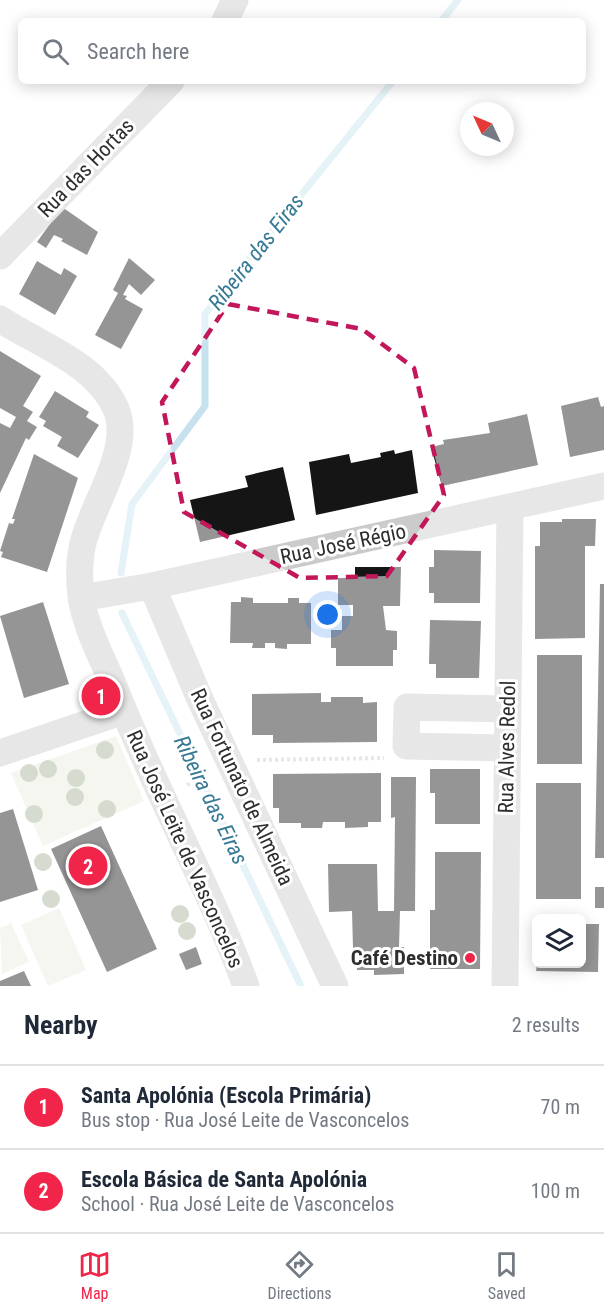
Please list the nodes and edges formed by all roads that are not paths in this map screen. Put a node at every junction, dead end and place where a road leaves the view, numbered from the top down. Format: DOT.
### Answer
graph roads {
  1 [pos="235,0"];
  2 [pos="226,18"];
  3 [pos="168,84"];
  4 [pos="0,256"];
  5 [pos="0,319"];
  6 [pos="604,486"];
  7 [pos="510,507"];
  8 [pos="152,586"];
  9 [pos="81,598"];
  10 [pos="508,709"];
  11 [pos="123,711"];
  12 [pos="507,748"];
  13 [pos="0,753"];
  14 [pos="246,986"];
  15 [pos="335,986"];
  16 [pos="505,986"];
  1 -- 2 [label="street"];
  3 -- 4 [label="street, Rua das Hortas"];
  5 -- 9 [label="street, Rua José Leite de Vasconcelos"];
  6 -- 7 [label="street, Rua José Régio"];
  7 -- 8 [label="street, Rua José Régio"];
  7 -- 10 [label="street, Rua Alves Redol"];
  8 -- 9 [label="street, Rua José Régio"];
  8 -- 15 [label="street, Rua Fortunato de Almeida"];
  9 -- 11 [label="street, Rua José Leite de Vasconcelos"];
  10 -- 12 [label="street, Rua Alves Redol"];
  10 -- 12 [label="street"];
  11 -- 13 [label="street"];
  11 -- 14 [label="street, Rua José Leite de Vasconcelos"];
  12 -- 16 [label="street, Rua Alves Redol"];
}
